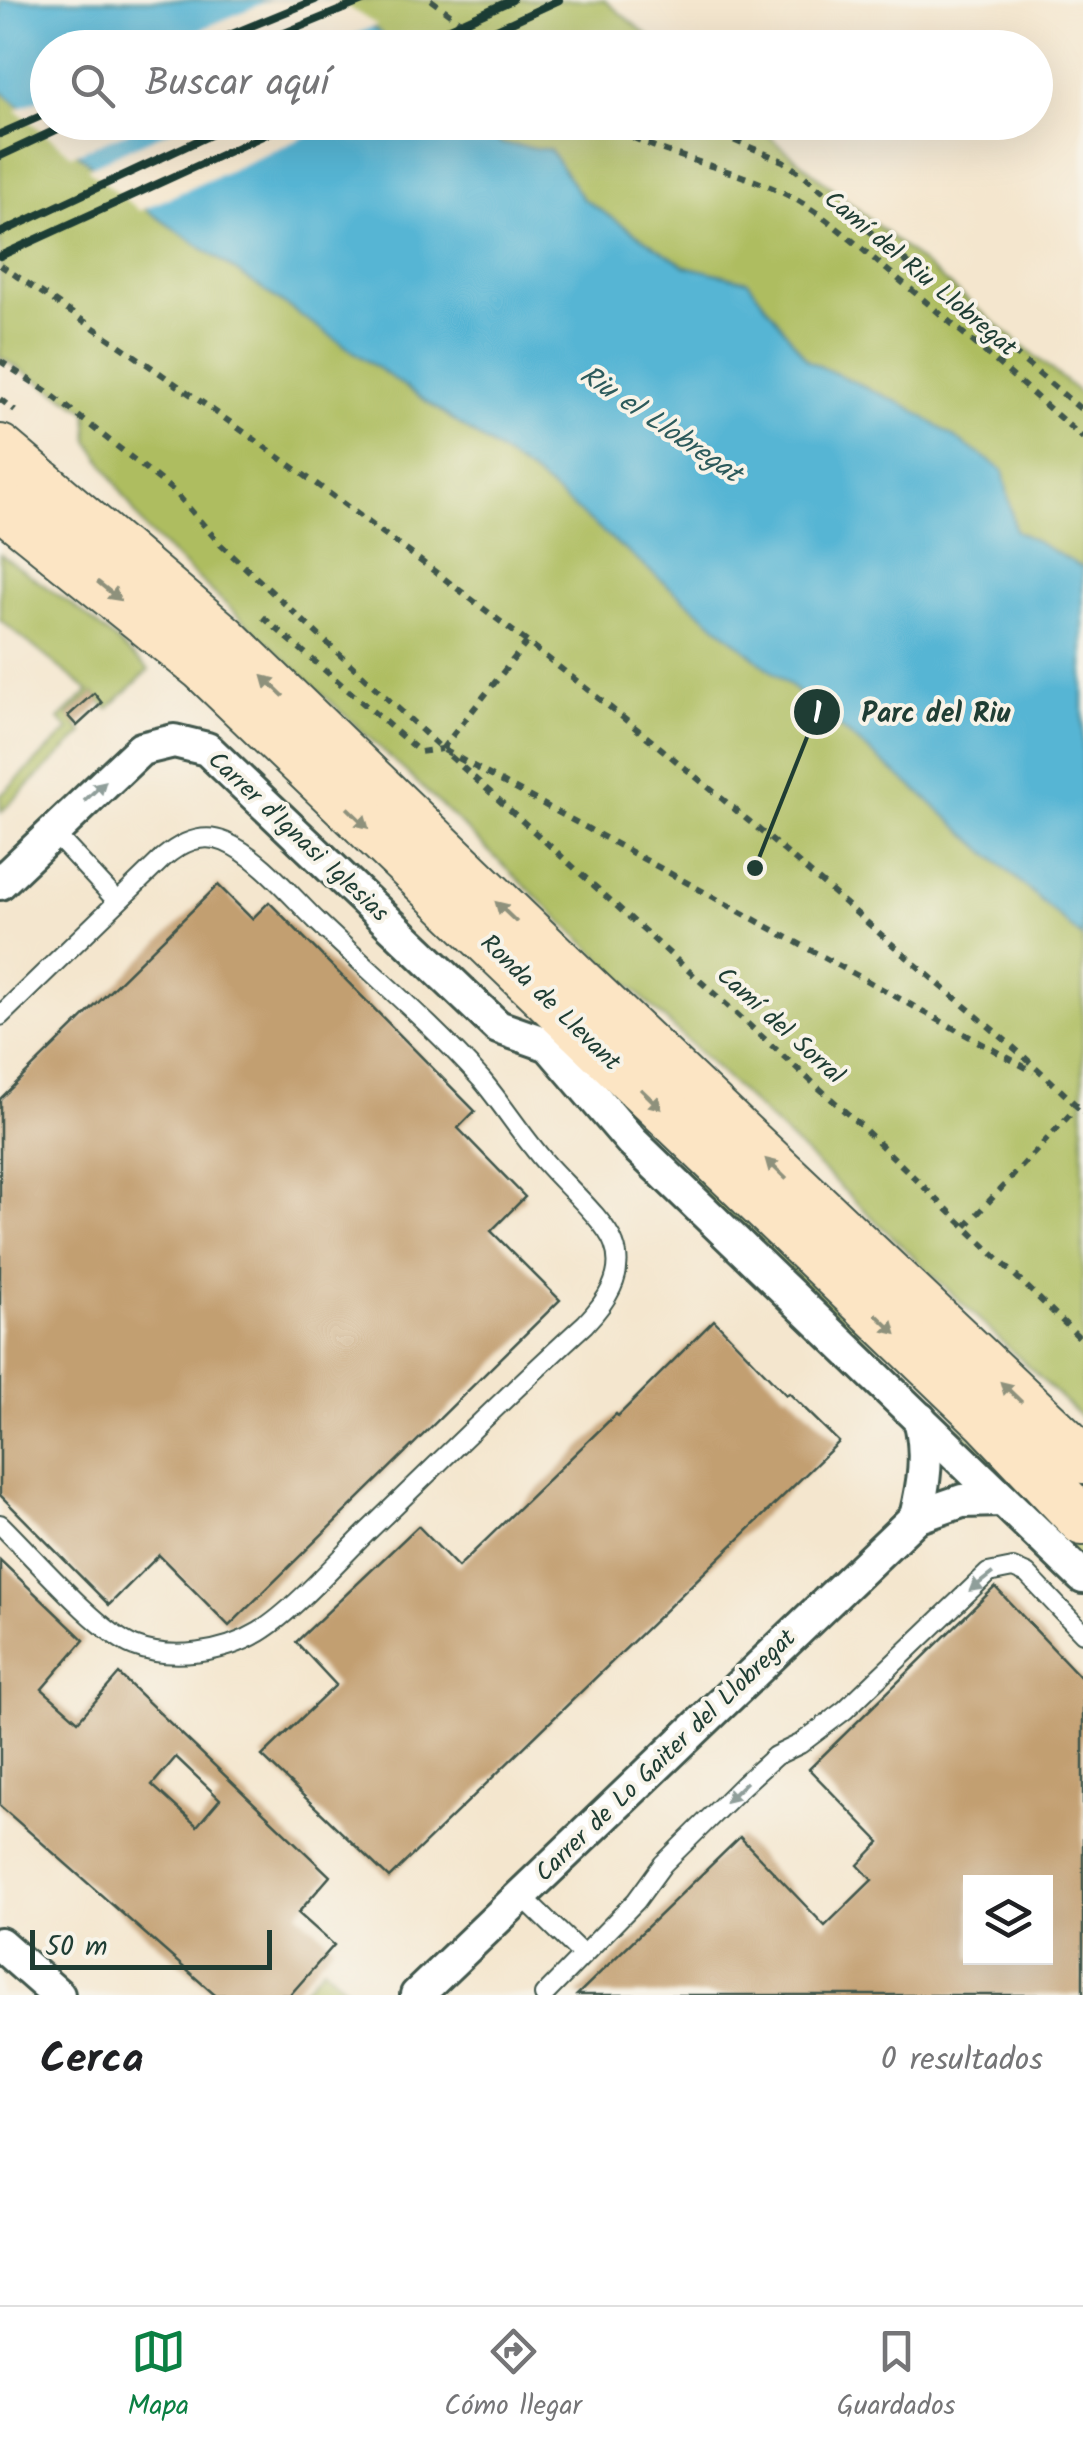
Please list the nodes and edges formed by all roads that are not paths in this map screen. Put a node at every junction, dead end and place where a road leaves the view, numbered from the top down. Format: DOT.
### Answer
graph roads {
  1 [pos="0,450"];
  2 [pos="11,517"];
  3 [pos="53,832"];
  4 [pos="403,862"];
  5 [pos="0,883"];
  6 [pos="116,900"];
  7 [pos="0,1016"];
  8 [pos="549,1045"];
  9 [pos="920,1419"];
  10 [pos="1083,1458"];
  11 [pos="1003,1500"];
  12 [pos="916,1517"];
  13 [pos="1083,1521"];
  14 [pos="0,1524"];
  15 [pos="1083,1578"];
  16 [pos="1083,1633"];
  17 [pos="521,1895"];
  18 [pos="0,1944"];
  19 [pos="584,1955"];
  20 [pos="58,1995"];
  21 [pos="416,1995"];
  22 [pos="544,1995"];
  10 -- 1 [label="main road, Ronda de Llevant, one-way"];
  2 -- 4 [label="main road, Ronda de Llevant, one-way"];
  3 -- 5 [label="street, Carrer d'Ignasi Iglesias"];
  3 -- 6 [label="lane"];
  3 -- 8 [label="street, Carrer d'Ignasi Iglesias, one-way"];
  4 -- 8 [label="main road"];
  4 -- 13 [label="main road, Ronda de Llevant, one-way"];
  6 -- 7 [label="lane"];
  6 -- 14 [label="lane"];
  8 -- 9 [label="street, Ronda de Llevant"];
  9 -- 11 [label="street, Ronda de Llevant"];
  9 -- 12 [label="street"];
  11 -- 12 [label="street, Carrer de Lo Gaiter del Llobregat"];
  11 -- 15 [label="street, Ronda de Llevant"];
  12 -- 17 [label="street, Carrer de Lo Gaiter del Llobregat"];
  16 -- 19 [label="lane, one-way"];
  17 -- 19 [label="lane"];
  17 -- 21 [label="street, Carrer de Lo Gaiter del Llobregat"];
  18 -- 20 [label="street"];
  19 -- 22 [label="lane"];
}
